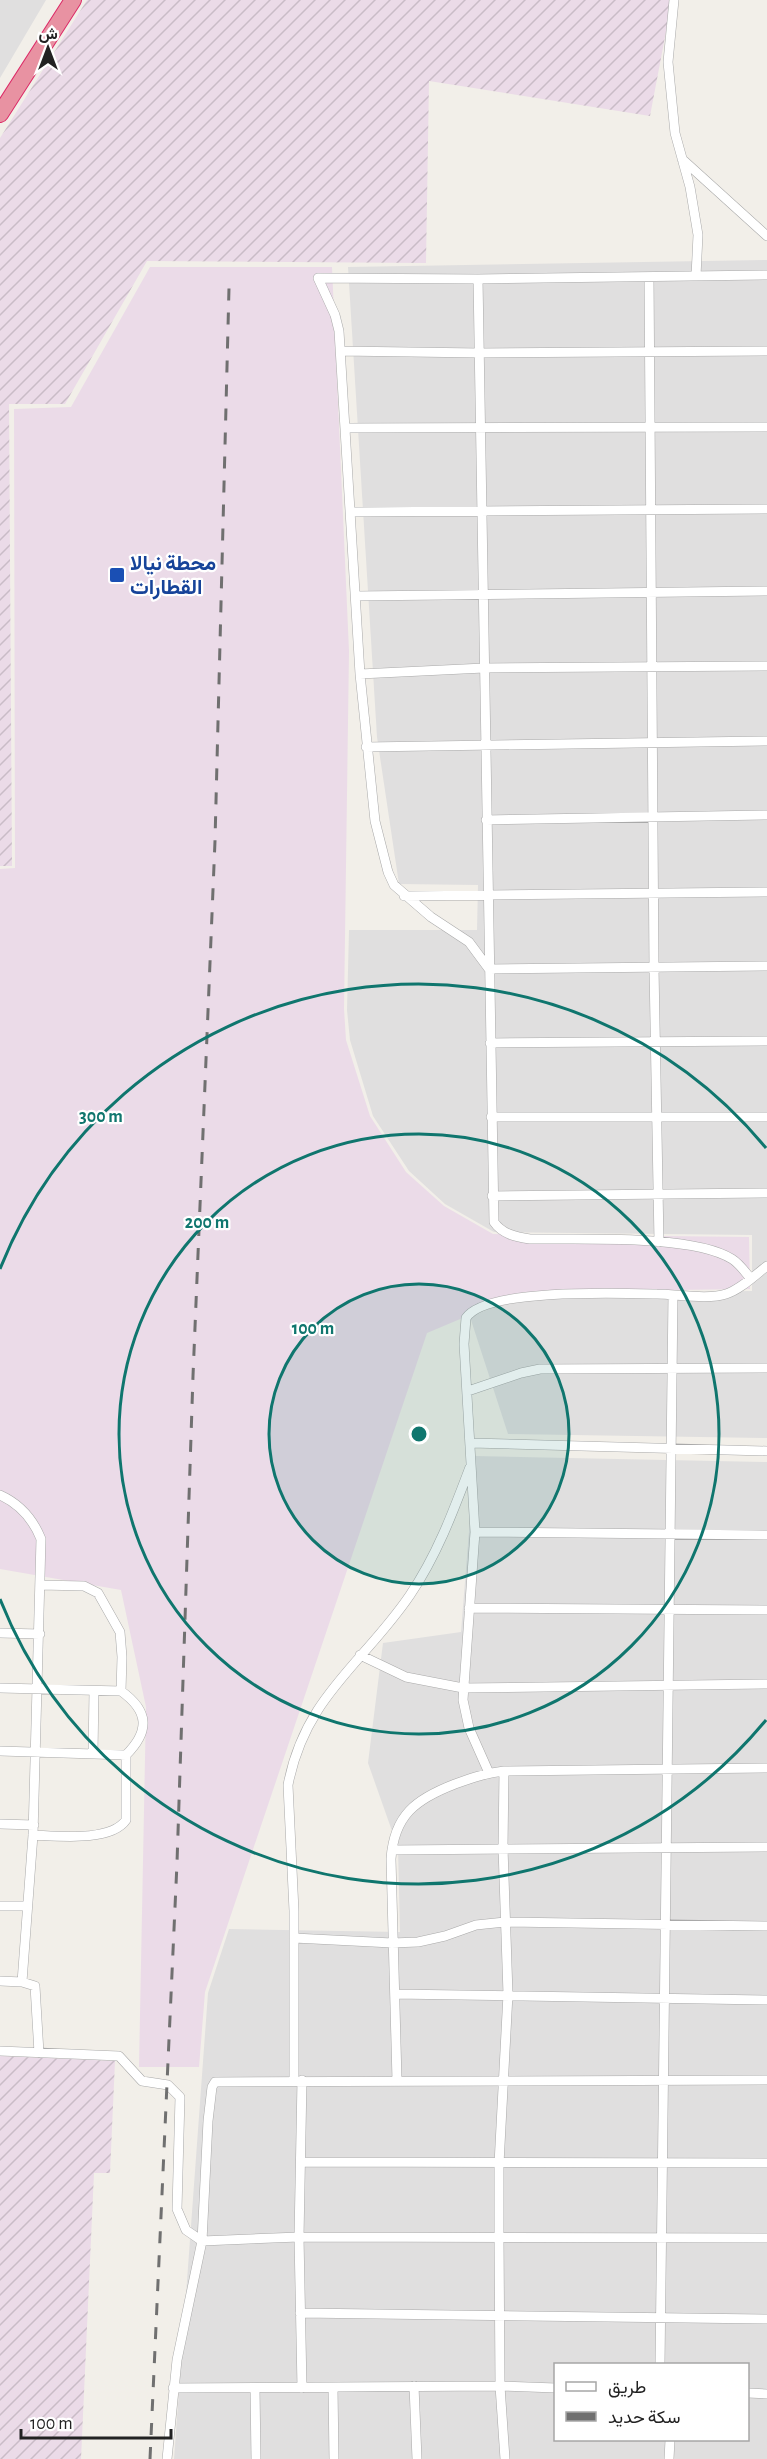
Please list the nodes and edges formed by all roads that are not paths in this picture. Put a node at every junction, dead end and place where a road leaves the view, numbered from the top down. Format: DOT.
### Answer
graph roads {
  1 [pos="59,0"];
  2 [pos="72,0"];
  3 [pos="674,0"];
  4 [pos="0,94"];
  5 [pos="0,114"];
  6 [pos="681,157"];
  7 [pos="767,236"];
  8 [pos="767,275"];
  9 [pos="696,276"];
  10 [pos="649,277"];
  11 [pos="478,279"];
  12 [pos="341,351"];
  13 [pos="767,351"];
  14 [pos="650,352"];
  15 [pos="479,353"];
  16 [pos="650,427"];
  17 [pos="767,427"];
  18 [pos="345,428"];
  19 [pos="481,429"];
  20 [pos="651,509"];
  21 [pos="767,509"];
  22 [pos="482,511"];
  23 [pos="352,512"];
  24 [pos="767,591"];
  25 [pos="651,593"];
  26 [pos="356,596"];
  27 [pos="483,596"];
  28 [pos="767,666"];
  29 [pos="484,668"];
  30 [pos="652,668"];
  31 [pos="360,674"];
  32 [pos="767,741"];
  33 [pos="653,742"];
  34 [pos="485,745"];
  35 [pos="366,747"];
  36 [pos="767,815"];
  37 [pos="653,817"];
  38 [pos="486,820"];
  39 [pos="767,892"];
  40 [pos="654,893"];
  41 [pos="487,895"];
  42 [pos="404,896"];
  43 [pos="767,966"];
  44 [pos="654,968"];
  45 [pos="489,969"];
  46 [pos="655,1041"];
  47 [pos="767,1041"];
  48 [pos="490,1043"];
  49 [pos="491,1117"];
  50 [pos="656,1117"];
  51 [pos="767,1117"];
  52 [pos="767,1193"];
  53 [pos="658,1194"];
  54 [pos="492,1196"];
  55 [pos="659,1242"];
  56 [pos="767,1266"];
  57 [pos="751,1279"];
  58 [pos="673,1294"];
  59 [pos="673,1368"];
  60 [pos="767,1368"];
  61 [pos="468,1391"];
  62 [pos="471,1443"];
  63 [pos="671,1449"];
  64 [pos="767,1451"];
  65 [pos="472,1462"];
  66 [pos="0,1495"];
  67 [pos="475,1532"];
  68 [pos="670,1534"];
  69 [pos="767,1535"];
  70 [pos="41,1585"];
  71 [pos="469,1608"];
  72 [pos="669,1610"];
  73 [pos="767,1610"];
  74 [pos="0,1632"];
  75 [pos="40,1634"];
  76 [pos="360,1655"];
  77 [pos="669,1684"];
  78 [pos="767,1684"];
  79 [pos="0,1688"];
  80 [pos="464,1688"];
  81 [pos="38,1689"];
  82 [pos="94,1691"];
  83 [pos="121,1691"];
  84 [pos="0,1751"];
  85 [pos="36,1752"];
  86 [pos="93,1754"];
  87 [pos="126,1755"];
  88 [pos="668,1768"];
  89 [pos="767,1768"];
  90 [pos="504,1771"];
  91 [pos="489,1773"];
  92 [pos="0,1824"];
  93 [pos="34,1830"];
  94 [pos="666,1847"];
  95 [pos="767,1847"];
  96 [pos="503,1848"];
  97 [pos="392,1850"];
  98 [pos="0,1906"];
  99 [pos="27,1906"];
  100 [pos="505,1922"];
  101 [pos="665,1924"];
  102 [pos="767,1926"];
  103 [pos="294,1938"];
  104 [pos="392,1943"];
  105 [pos="0,1981"];
  106 [pos="22,1982"];
  107 [pos="394,1994"];
  108 [pos="508,1994"];
  109 [pos="665,1999"];
  110 [pos="767,2000"];
  111 [pos="0,2051"];
  112 [pos="39,2052"];
  113 [pos="298,2080"];
  114 [pos="398,2080"];
  115 [pos="503,2080"];
  116 [pos="663,2080"];
  117 [pos="767,2080"];
  118 [pos="302,2162"];
  119 [pos="662,2163"];
  120 [pos="767,2163"];
  121 [pos="499,2164"];
  122 [pos="662,2237"];
  123 [pos="299,2238"];
  124 [pos="499,2238"];
  125 [pos="767,2238"];
  126 [pos="202,2241"];
  127 [pos="300,2313"];
  128 [pos="499,2314"];
  129 [pos="660,2317"];
  130 [pos="767,2319"];
  131 [pos="660,2363"];
  132 [pos="414,2386"];
  133 [pos="501,2386"];
  134 [pos="173,2388"];
  135 [pos="255,2388"];
  136 [pos="302,2388"];
  137 [pos="333,2388"];
  138 [pos="554,2388"];
  139 [pos="749,2393"];
  140 [pos="767,2394"];
  141 [pos="670,2441"];
  142 [pos="167,2459"];
  143 [pos="256,2459"];
  144 [pos="334,2459"];
  145 [pos="417,2459"];
  146 [pos="505,2459"];
  147 [pos="669,2459"];
  1 -- 4 [label="highway"];
  2 -- 5 [label="highway"];
  3 -- 6 [label="street"];
  6 -- 7 [label="street"];
  6 -- 9 [label="street"];
  8 -- 9 [label="street"];
  9 -- 10 [label="street"];
  10 -- 11 [label="street"];
  10 -- 14 [label="street"];
  11 -- 12 [label="street"];
  11 -- 15 [label="street"];
  12 -- 15 [label="street"];
  12 -- 18 [label="street"];
  13 -- 14 [label="street"];
  14 -- 15 [label="street"];
  14 -- 16 [label="street"];
  15 -- 19 [label="street"];
  16 -- 17 [label="street"];
  16 -- 19 [label="street"];
  16 -- 20 [label="street"];
  18 -- 19 [label="street"];
  18 -- 23 [label="street"];
  19 -- 22 [label="street"];
  20 -- 21 [label="street"];
  20 -- 22 [label="street"];
  20 -- 25 [label="street"];
  22 -- 23 [label="street"];
  22 -- 27 [label="street"];
  23 -- 26 [label="street"];
  24 -- 25 [label="street"];
  25 -- 27 [label="street"];
  25 -- 30 [label="street"];
  26 -- 27 [label="street"];
  26 -- 31 [label="street"];
  27 -- 29 [label="street"];
  28 -- 30 [label="street"];
  29 -- 30 [label="street"];
  29 -- 31 [label="street"];
  29 -- 34 [label="street"];
  30 -- 33 [label="street"];
  31 -- 35 [label="street"];
  32 -- 33 [label="street"];
  33 -- 34 [label="street"];
  33 -- 37 [label="street"];
  34 -- 35 [label="street"];
  34 -- 38 [label="street"];
  35 -- 42 [label="street"];
  36 -- 37 [label="street"];
  37 -- 38 [label="street"];
  37 -- 40 [label="street"];
  38 -- 41 [label="street"];
  39 -- 40 [label="street"];
  40 -- 41 [label="street"];
  40 -- 44 [label="street"];
  41 -- 42 [label="street"];
  41 -- 45 [label="street"];
  42 -- 45 [label="street"];
  43 -- 44 [label="street"];
  44 -- 45 [label="street"];
  44 -- 46 [label="street"];
  45 -- 48 [label="street"];
  46 -- 47 [label="street"];
  46 -- 48 [label="street"];
  46 -- 50 [label="street"];
  48 -- 49 [label="street"];
  49 -- 50 [label="street"];
  49 -- 54 [label="street"];
  50 -- 51 [label="street"];
  50 -- 53 [label="street"];
  52 -- 53 [label="street"];
  53 -- 54 [label="street"];
  53 -- 55 [label="street"];
  54 -- 55 [label="street"];
  55 -- 57 [label="street"];
  56 -- 57 [label="street"];
  57 -- 58 [label="street"];
  58 -- 59 [label="street"];
  58 -- 61 [label="street"];
  59 -- 60 [label="street"];
  59 -- 61 [label="street"];
  59 -- 63 [label="street"];
  61 -- 62 [label="street"];
  62 -- 63 [label="street"];
  62 -- 65 [label="street"];
  63 -- 64 [label="street"];
  63 -- 68 [label="street"];
  65 -- 67 [label="street"];
  65 -- 76 [label="street"];
  66 -- 70 [label="street"];
  67 -- 68 [label="street"];
  67 -- 71 [label="street"];
  68 -- 69 [label="street"];
  68 -- 72 [label="street"];
  70 -- 75 [label="street"];
  70 -- 83 [label="street"];
  71 -- 72 [label="street"];
  71 -- 80 [label="street"];
  72 -- 73 [label="street"];
  72 -- 77 [label="street"];
  74 -- 75 [label="street"];
  75 -- 81 [label="street"];
  76 -- 80 [label="street"];
  76 -- 103 [label="street"];
  77 -- 78 [label="street"];
  77 -- 80 [label="street"];
  77 -- 88 [label="street"];
  79 -- 81 [label="street"];
  80 -- 91 [label="street"];
  81 -- 82 [label="street"];
  81 -- 85 [label="street"];
  82 -- 83 [label="street"];
  82 -- 86 [label="street"];
  83 -- 87 [label="street"];
  84 -- 85 [label="street"];
  85 -- 86 [label="street"];
  85 -- 93 [label="street"];
  86 -- 87 [label="street"];
  87 -- 93 [label="street"];
  88 -- 89 [label="street"];
  88 -- 90 [label="street"];
  88 -- 94 [label="street"];
  90 -- 91 [label="street"];
  90 -- 96 [label="street"];
  91 -- 97 [label="street"];
  92 -- 93 [label="street"];
  93 -- 99 [label="street"];
  94 -- 95 [label="street"];
  94 -- 96 [label="street"];
  94 -- 101 [label="street"];
  96 -- 97 [label="street"];
  96 -- 100 [label="street"];
  97 -- 104 [label="street"];
  98 -- 99 [label="street"];
  99 -- 106 [label="street"];
  100 -- 101 [label="street"];
  100 -- 104 [label="street"];
  100 -- 108 [label="street"];
  101 -- 102 [label="street"];
  101 -- 109 [label="street"];
  103 -- 104 [label="street"];
  103 -- 113 [label="street"];
  104 -- 107 [label="street"];
  105 -- 106 [label="street"];
  106 -- 112 [label="street"];
  107 -- 108 [label="street"];
  107 -- 114 [label="street"];
  108 -- 109 [label="street"];
  108 -- 115 [label="street"];
  109 -- 110 [label="street"];
  109 -- 116 [label="street"];
  111 -- 112 [label="street"];
  112 -- 126 [label="street"];
  113 -- 114 [label="street"];
  113 -- 118 [label="street"];
  113 -- 126 [label="street"];
  114 -- 115 [label="street"];
  115 -- 116 [label="street"];
  115 -- 121 [label="street"];
  116 -- 117 [label="street"];
  116 -- 119 [label="street"];
  118 -- 121 [label="street"];
  118 -- 123 [label="street"];
  119 -- 120 [label="street"];
  119 -- 121 [label="street"];
  119 -- 122 [label="street"];
  121 -- 124 [label="street"];
  122 -- 124 [label="street"];
  122 -- 125 [label="street"];
  122 -- 129 [label="street"];
  123 -- 124 [label="street"];
  123 -- 126 [label="street"];
  123 -- 127 [label="street"];
  124 -- 128 [label="street"];
  126 -- 134 [label="street"];
  127 -- 128 [label="street"];
  127 -- 136 [label="street"];
  128 -- 129 [label="street"];
  128 -- 133 [label="street"];
  129 -- 130 [label="street"];
  129 -- 131 [label="street"];
  132 -- 133 [label="street"];
  132 -- 137 [label="street"];
  132 -- 145 [label="street"];
  133 -- 138 [label="street"];
  133 -- 146 [label="street"];
  134 -- 135 [label="street"];
  134 -- 142 [label="street"];
  135 -- 136 [label="street"];
  135 -- 143 [label="street"];
  136 -- 137 [label="street"];
  137 -- 144 [label="street"];
  139 -- 140 [label="street"];
  141 -- 147 [label="street"];
}
